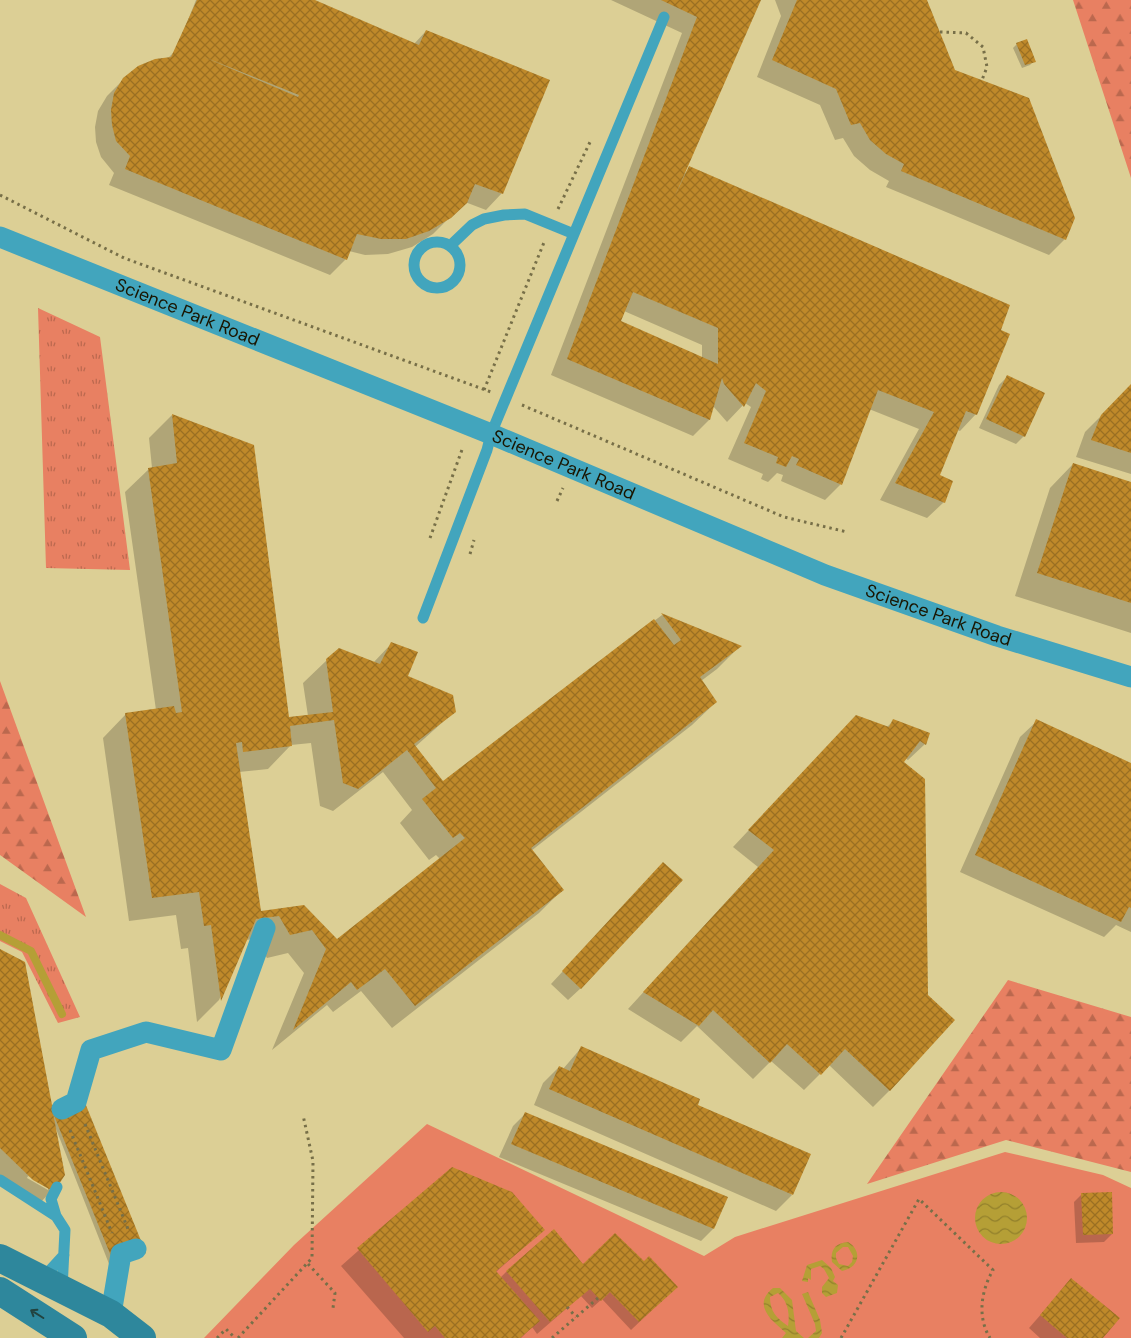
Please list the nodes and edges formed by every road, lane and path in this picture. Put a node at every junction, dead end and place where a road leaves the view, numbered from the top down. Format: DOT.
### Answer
graph roads {
  1 [pos="664,17"];
  2 [pos="940,32"];
  3 [pos="982,80"];
  4 [pos="595,132"];
  5 [pos="0,195"];
  6 [pos="551,224"];
  7 [pos="574,234"];
  8 [pos="0,237"];
  9 [pos="450,246"];
  10 [pos="484,390"];
  11 [pos="506,398"];
  12 [pos="491,434"];
  13 [pos="465,442"];
  14 [pos="565,484"];
  15 [pos="557,501"];
  16 [pos="847,532"];
  17 [pos="430,538"];
  18 [pos="423,618"];
  19 [pos="1131,676"];
  20 [pos="266,928"];
  21 [pos="69,1105"];
  22 [pos="303,1115"];
  23 [pos="0,1180"];
  24 [pos="128,1252"];
  25 [pos="64,1255"];
  26 [pos="0,1258"];
  27 [pos="308,1264"];
  28 [pos="52,1284"];
  29 [pos="0,1290"];
  30 [pos="598,1298"];
  31 [pos="567,1307"];
  32 [pos="333,1308"];
  33 [pos="111,1314"];
  34 [pos="576,1317"];
  35 [pos="73,1338"];
  36 [pos="142,1338"];
  37 [pos="217,1338"];
  38 [pos="236,1338"];
  39 [pos="552,1338"];
  40 [pos="841,1338"];
  41 [pos="990,1338"];
  1 -- 7 [label="lane"];
  2 -- 3 [label="path"];
  4 -- 6 [label="path"];
  5 -- 10 [label="path"];
  6 -- 7 [label="lane"];
  6 -- 9 [label="lane"];
  6 -- 10 [label="path"];
  7 -- 11 [label="lane"];
  8 -- 12 [label="street, Science Park Road"];
  9 -- 9 [label="lane"];
  10 -- 11 [label="path"];
  11 -- 12 [label="lane"];
  11 -- 16 [label="path"];
  12 -- 18 [label="lane"];
  12 -- 19 [label="street, Science Park Road"];
  13 -- 17 [label="path"];
  14 -- 15 [label="path"];
  20 -- 21 [label="street"];
  21 -- 24 [label="path"];
  21 -- 24 [label="path"];
  22 -- 27 [label="path"];
  23 -- 25 [label="lane"];
  24 -- 33 [label="street"];
  25 -- 28 [label="lane"];
  25 -- 28 [label="lane"];
  26 -- 28 [label="main road"];
  27 -- 32 [label="path"];
  27 -- 38 [label="path"];
  28 -- 33 [label="main road"];
  35 -- 29 [label="main road, one-way"];
  30 -- 34 [label="path"];
  31 -- 34 [label="path"];
  33 -- 36 [label="main road"];
  34 -- 39 [label="path"];
  37 -- 38 [label="path"];
  40 -- 41 [label="path"];
}
